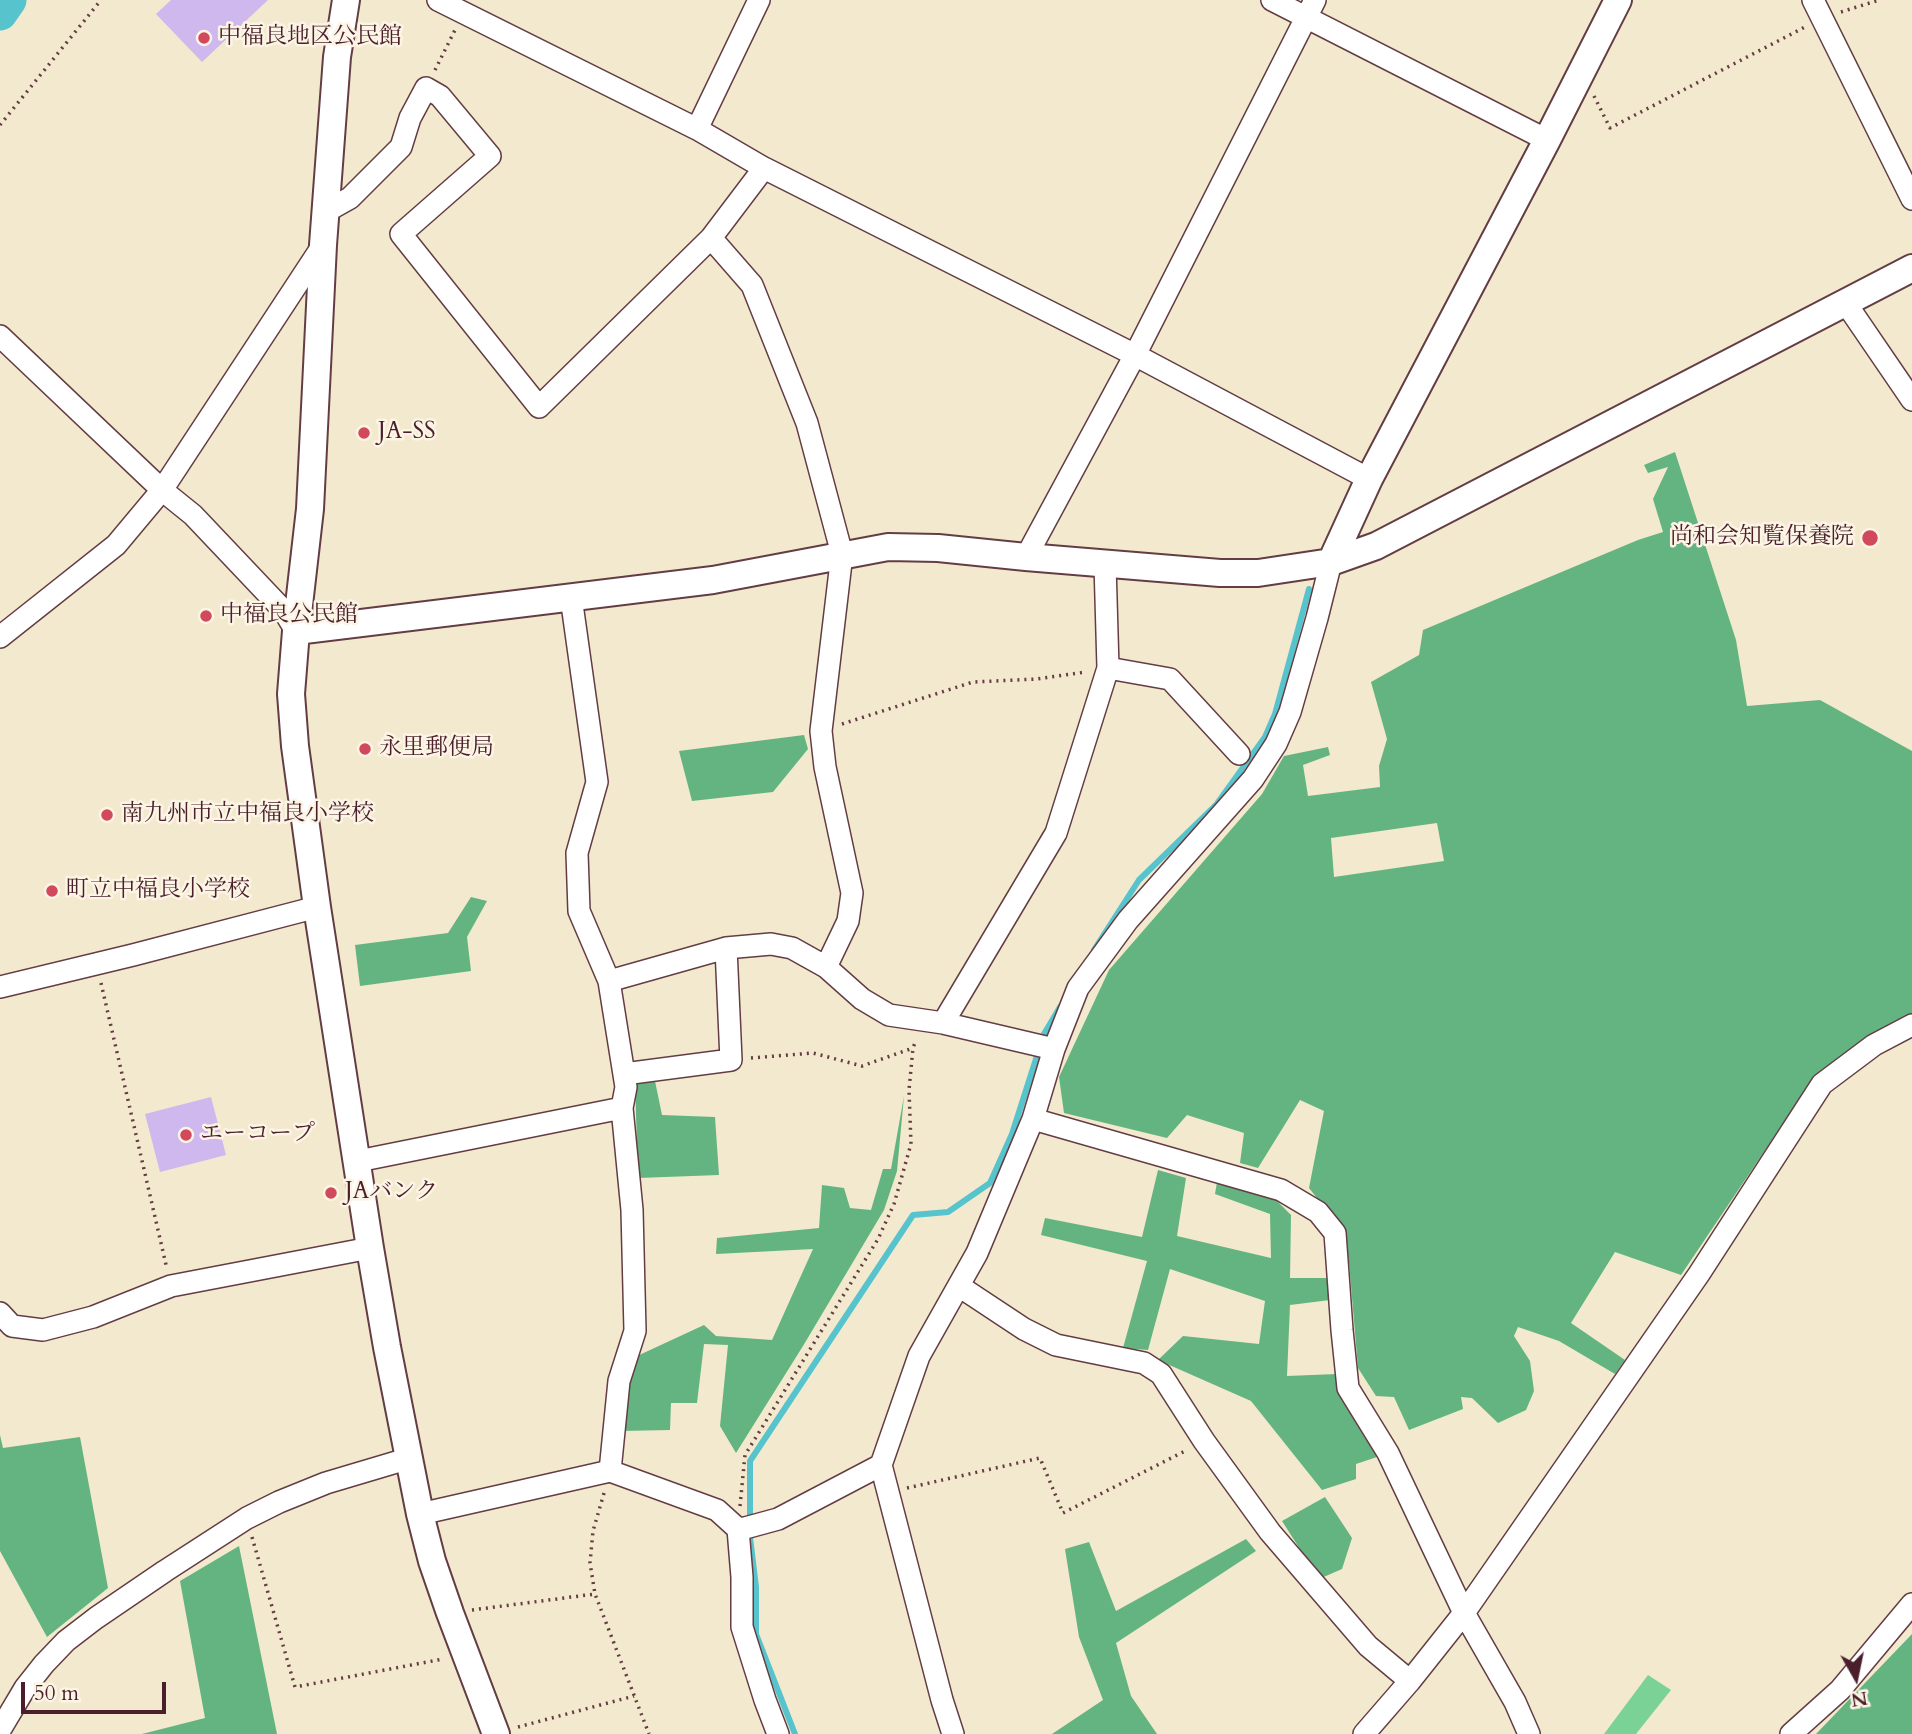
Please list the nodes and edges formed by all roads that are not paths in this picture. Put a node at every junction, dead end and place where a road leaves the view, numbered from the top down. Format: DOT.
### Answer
graph roads {
  1 [pos="346,0"];
  2 [pos="438,0"];
  3 [pos="760,0"];
  4 [pos="1272,0"];
  5 [pos="1618,0"];
  6 [pos="1310,9"];
  7 [pos="1818,9"];
  8 [pos="696,129"];
  9 [pos="1547,141"];
  10 [pos="764,168"];
  11 [pos="1912,199"];
  12 [pos="325,212"];
  13 [pos="711,238"];
  14 [pos="323,245"];
  15 [pos="1912,268"];
  16 [pos="1845,302"];
  17 [pos="0,336"];
  18 [pos="1135,355"];
  19 [pos="1912,400"];
  20 [pos="1369,479"];
  21 [pos="162,490"];
  22 [pos="842,554"];
  23 [pos="1026,557"];
  24 [pos="1331,562"];
  25 [pos="1105,564"];
  26 [pos="571,597"];
  27 [pos="296,631"];
  28 [pos="0,637"];
  29 [pos="1108,668"];
  30 [pos="1239,754"];
  31 [pos="317,907"];
  32 [pos="726,948"];
  33 [pos="826,967"];
  34 [pos="609,981"];
  35 [pos="0,987"];
  36 [pos="933,1022"];
  37 [pos="1912,1025"];
  38 [pos="1044,1046"];
  39 [pos="624,1074"];
  40 [pos="622,1108"];
  41 [pos="1034,1119"];
  42 [pos="358,1161"];
  43 [pos="370,1248"];
  44 [pos="959,1286"];
  45 [pos="0,1313"];
  46 [pos="410,1458"];
  47 [pos="881,1465"];
  48 [pos="610,1471"];
  49 [pos="421,1514"];
  50 [pos="746,1528"];
  51 [pos="1912,1604"];
  52 [pos="1464,1613"];
  53 [pos="1410,1681"];
  54 [pos="0,1730"];
  55 [pos="495,1734"];
  56 [pos="778,1734"];
  57 [pos="953,1734"];
  58 [pos="1364,1734"];
  59 [pos="1530,1734"];
  60 [pos="1791,1734"];
  1 -- 12 [label="street"];
  2 -- 8 [label="street"];
  3 -- 8 [label="street"];
  4 -- 6 [label="street"];
  5 -- 9 [label="street"];
  6 -- 9 [label="street"];
  6 -- 18 [label="street"];
  7 -- 11 [label="street"];
  8 -- 10 [label="street"];
  9 -- 20 [label="street"];
  10 -- 13 [label="street"];
  10 -- 18 [label="street"];
  12 -- 13 [label="street"];
  12 -- 14 [label="street"];
  13 -- 22 [label="street"];
  14 -- 21 [label="street"];
  14 -- 27 [label="street"];
  15 -- 16 [label="street"];
  16 -- 19 [label="street"];
  16 -- 24 [label="street"];
  17 -- 21 [label="street"];
  18 -- 20 [label="street"];
  18 -- 23 [label="street"];
  20 -- 24 [label="street"];
  21 -- 27 [label="street"];
  21 -- 28 [label="street"];
  22 -- 23 [label="street"];
  22 -- 26 [label="street"];
  22 -- 33 [label="street"];
  23 -- 25 [label="street"];
  24 -- 25 [label="street"];
  24 -- 38 [label="street"];
  25 -- 29 [label="street"];
  26 -- 27 [label="street"];
  26 -- 34 [label="street"];
  27 -- 31 [label="street"];
  29 -- 30 [label="street"];
  29 -- 36 [label="street"];
  31 -- 35 [label="street"];
  31 -- 42 [label="street"];
  32 -- 33 [label="street"];
  32 -- 34 [label="street"];
  32 -- 39 [label="street"];
  33 -- 36 [label="street"];
  34 -- 39 [label="street"];
  36 -- 38 [label="street"];
  37 -- 52 [label="street"];
  38 -- 41 [label="street"];
  39 -- 40 [label="street"];
  40 -- 42 [label="street"];
  40 -- 48 [label="street"];
  41 -- 44 [label="street"];
  41 -- 52 [label="street"];
  42 -- 43 [label="street"];
  43 -- 45 [label="street"];
  43 -- 46 [label="street"];
  44 -- 47 [label="street"];
  44 -- 53 [label="street"];
  46 -- 49 [label="street"];
  46 -- 54 [label="street"];
  47 -- 50 [label="street"];
  47 -- 57 [label="street"];
  48 -- 49 [label="street"];
  48 -- 50 [label="street"];
  49 -- 55 [label="street"];
  50 -- 56 [label="street"];
  51 -- 60 [label="street"];
  52 -- 53 [label="street"];
  52 -- 59 [label="street"];
  53 -- 58 [label="street"];
}
